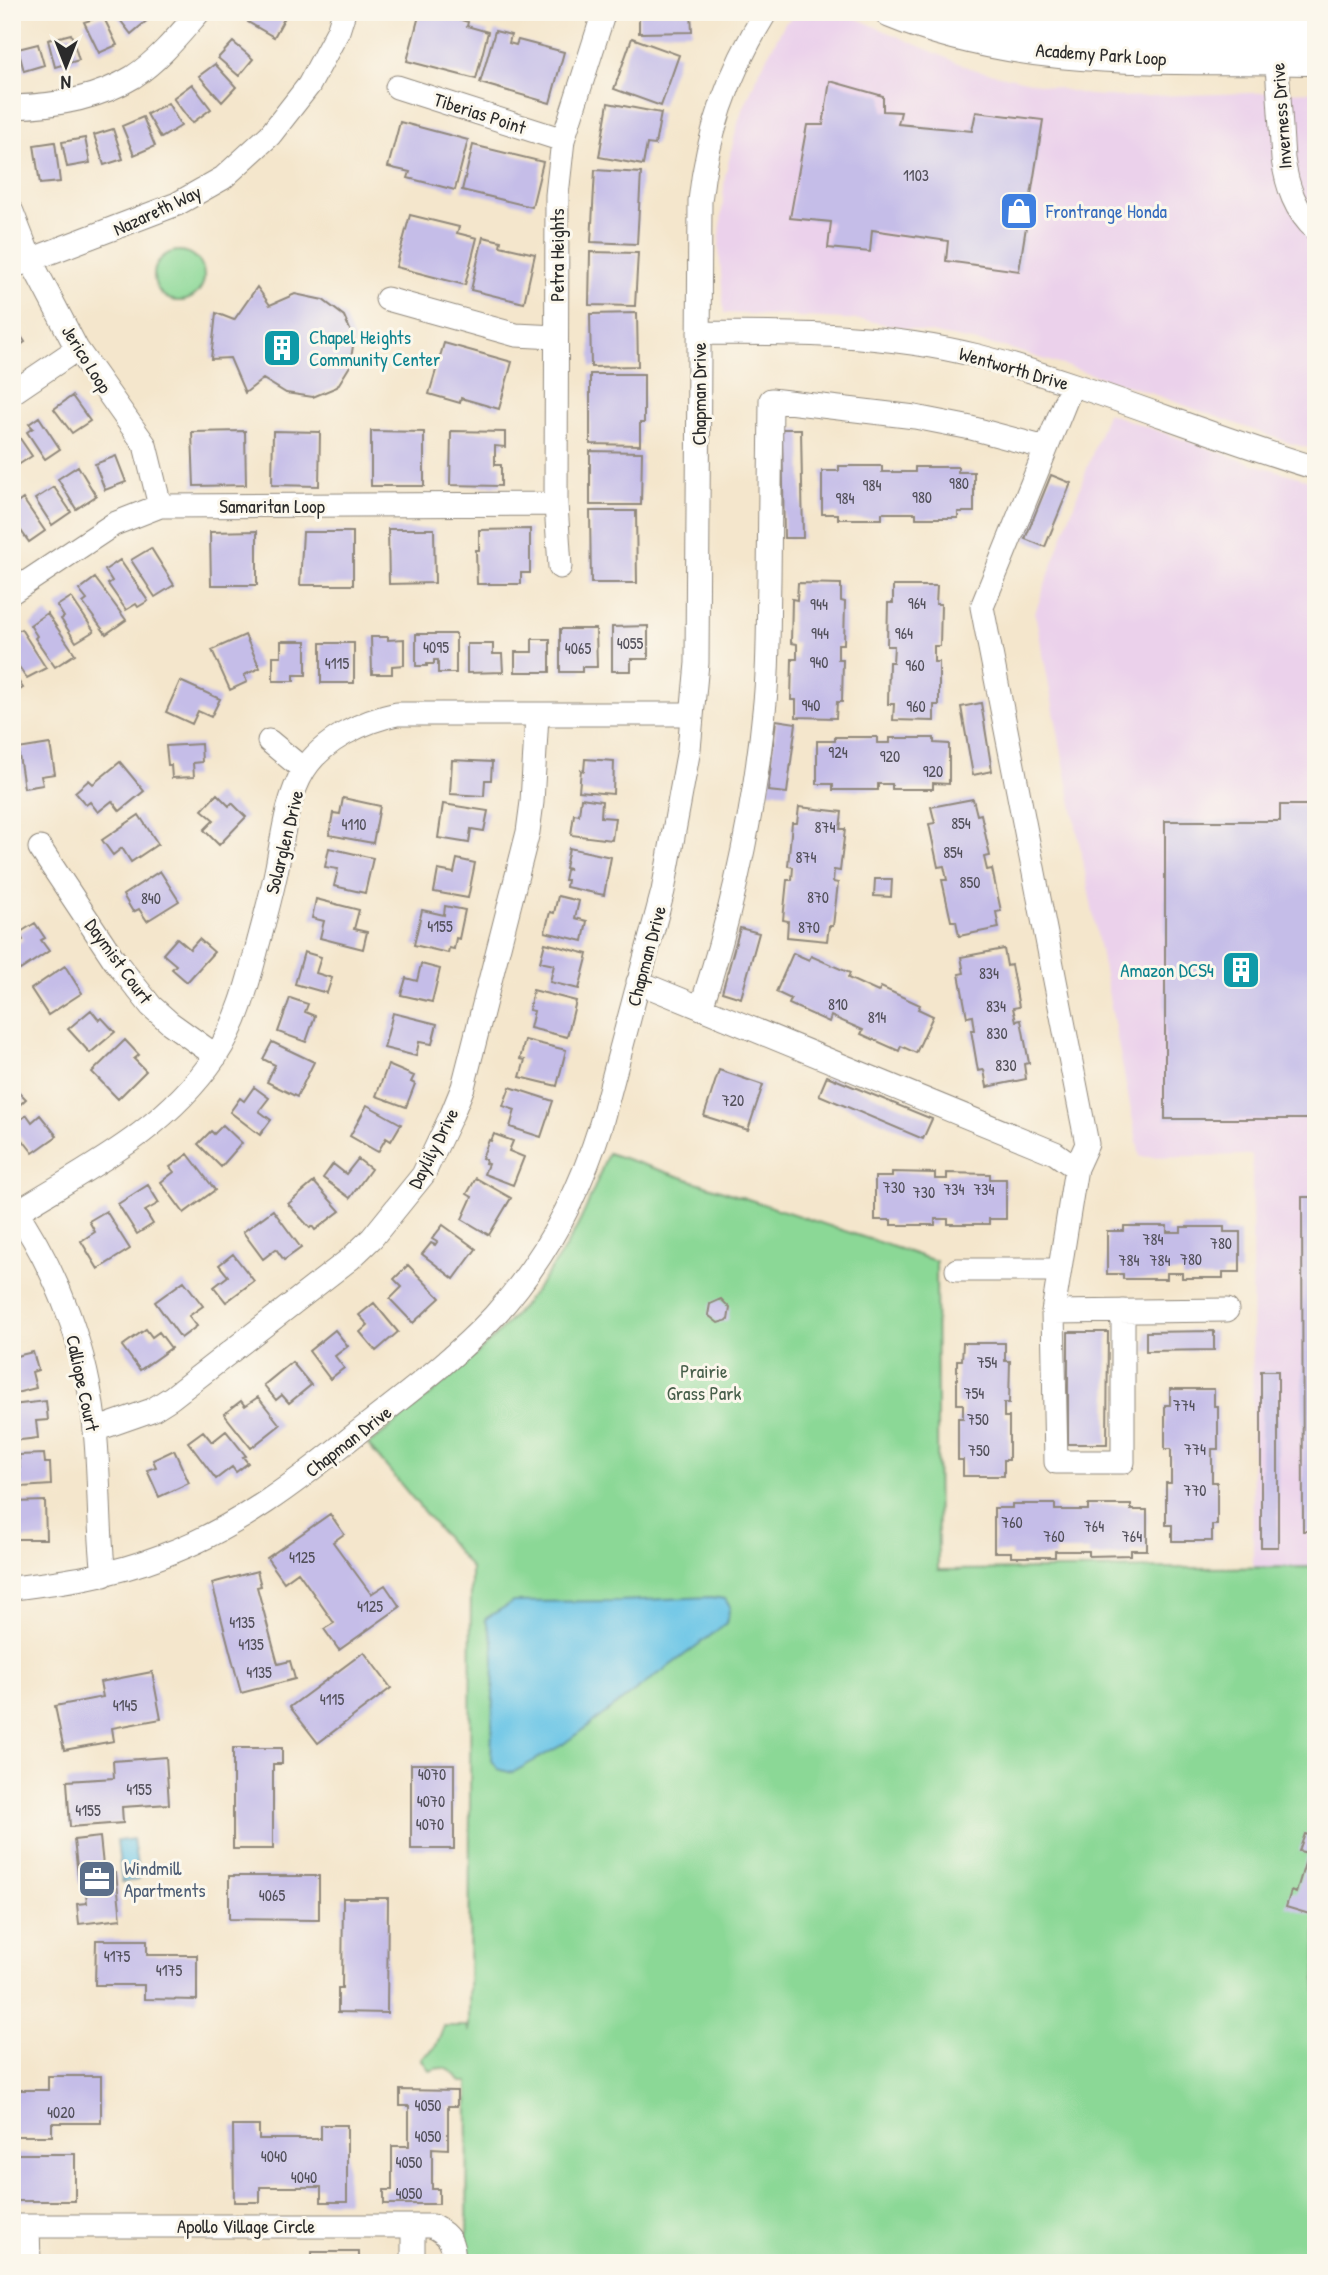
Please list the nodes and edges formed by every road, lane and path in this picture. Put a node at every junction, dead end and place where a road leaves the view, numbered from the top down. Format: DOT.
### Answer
graph roads {
  1 [pos="199,12"];
  2 [pos="344,12"];
  3 [pos="604,12"];
  4 [pos="766,12"];
  5 [pos="891,12"];
  6 [pos="974,12"];
  7 [pos="1274,29"];
  8 [pos="1316,35"];
  9 [pos="1316,60"];
  10 [pos="397,87"];
  11 [pos="12,107"];
  12 [pos="563,140"];
  13 [pos="12,212"];
  14 [pos="1316,230"];
  15 [pos="22,264"];
  16 [pos="387,299"];
  17 [pos="699,332"];
  18 [pos="556,337"];
  19 [pos="77,349"];
  20 [pos="1072,384"];
  21 [pos="12,393"];
  22 [pos="1046,448"];
  23 [pos="1316,468"];
  24 [pos="556,504"];
  25 [pos="160,506"];
  26 [pos="560,567"];
  27 [pos="12,592"];
  28 [pos="692,714"];
  29 [pos="537,715"];
  30 [pos="269,741"];
  31 [pos="304,770"];
  32 [pos="40,848"];
  33 [pos="638,982"];
  34 [pos="701,1008"];
  35 [pos="215,1056"];
  36 [pos="1076,1168"];
  37 [pos="14,1209"];
  38 [pos="957,1270"];
  39 [pos="1059,1270"];
  40 [pos="1227,1310"];
  41 [pos="1123,1311"];
  42 [pos="1053,1312"];
  43 [pos="95,1430"];
  44 [pos="104,1575"];
  45 [pos="12,1588"];
  46 [pos="20,2226"];
  47 [pos="413,2226"];
  48 [pos="29,2263"];
  49 [pos="413,2263"];
  50 [pos="454,2263"];
  1 -- 11 [label="street"];
  2 -- 15 [label="street, Nazareth Way"];
  3 -- 12 [label="street, Petra Heights"];
  4 -- 17 [label="street, Chapman Drive"];
  5 -- 7 [label="street, Academy Park Loop"];
  6 -- 7 [label="street, Academy Park Loop"];
  7 -- 8 [label="street, Academy Park Loop"];
  7 -- 9 [label="street, Academy Park Loop"];
  7 -- 14 [label="street, Inverness Drive"];
  10 -- 12 [label="street, Tiberias Point"];
  12 -- 18 [label="street, Petra Heights"];
  13 -- 15 [label="street, Jerico Loop"];
  15 -- 19 [label="street, Jerico Loop"];
  16 -- 18 [label="street"];
  17 -- 20 [label="street, Wentworth Drive"];
  17 -- 28 [label="street, Chapman Drive"];
  18 -- 24 [label="street, Petra Heights"];
  19 -- 21 [label="street"];
  19 -- 25 [label="street, Jerico Loop"];
  20 -- 22 [label="street"];
  20 -- 23 [label="street, Wentworth Drive"];
  22 -- 34 [label="street"];
  22 -- 36 [label="street"];
  24 -- 25 [label="street, Samaritan Loop"];
  24 -- 26 [label="street, Petra Heights"];
  25 -- 27 [label="street, Samaritan Loop"];
  28 -- 29 [label="street, Solarglen Drive"];
  28 -- 33 [label="street, Chapman Drive"];
  29 -- 31 [label="street, Solarglen Drive"];
  29 -- 43 [label="street, Daylily Drive"];
  30 -- 31 [label="street"];
  31 -- 35 [label="street, Solarglen Drive"];
  32 -- 35 [label="street, Daymist Court"];
  33 -- 34 [label="street"];
  33 -- 44 [label="street, Chapman Drive"];
  34 -- 36 [label="street"];
  35 -- 37 [label="street, Solarglen Drive"];
  36 -- 39 [label="street"];
  37 -- 43 [label="street, Calliope Court"];
  38 -- 39 [label="street"];
  39 -- 42 [label="street"];
  40 -- 41 [label="street"];
  41 -- 42 [label="street"];
  41 -- 42 [label="street"];
  43 -- 44 [label="street, Calliope Court"];
  44 -- 45 [label="street, Chapman Drive"];
  46 -- 47 [label="street, Apollo Village Circle"];
  46 -- 48 [label="street"];
  47 -- 49 [label="street"];
  47 -- 50 [label="street, Apollo Village Circle"];
}
